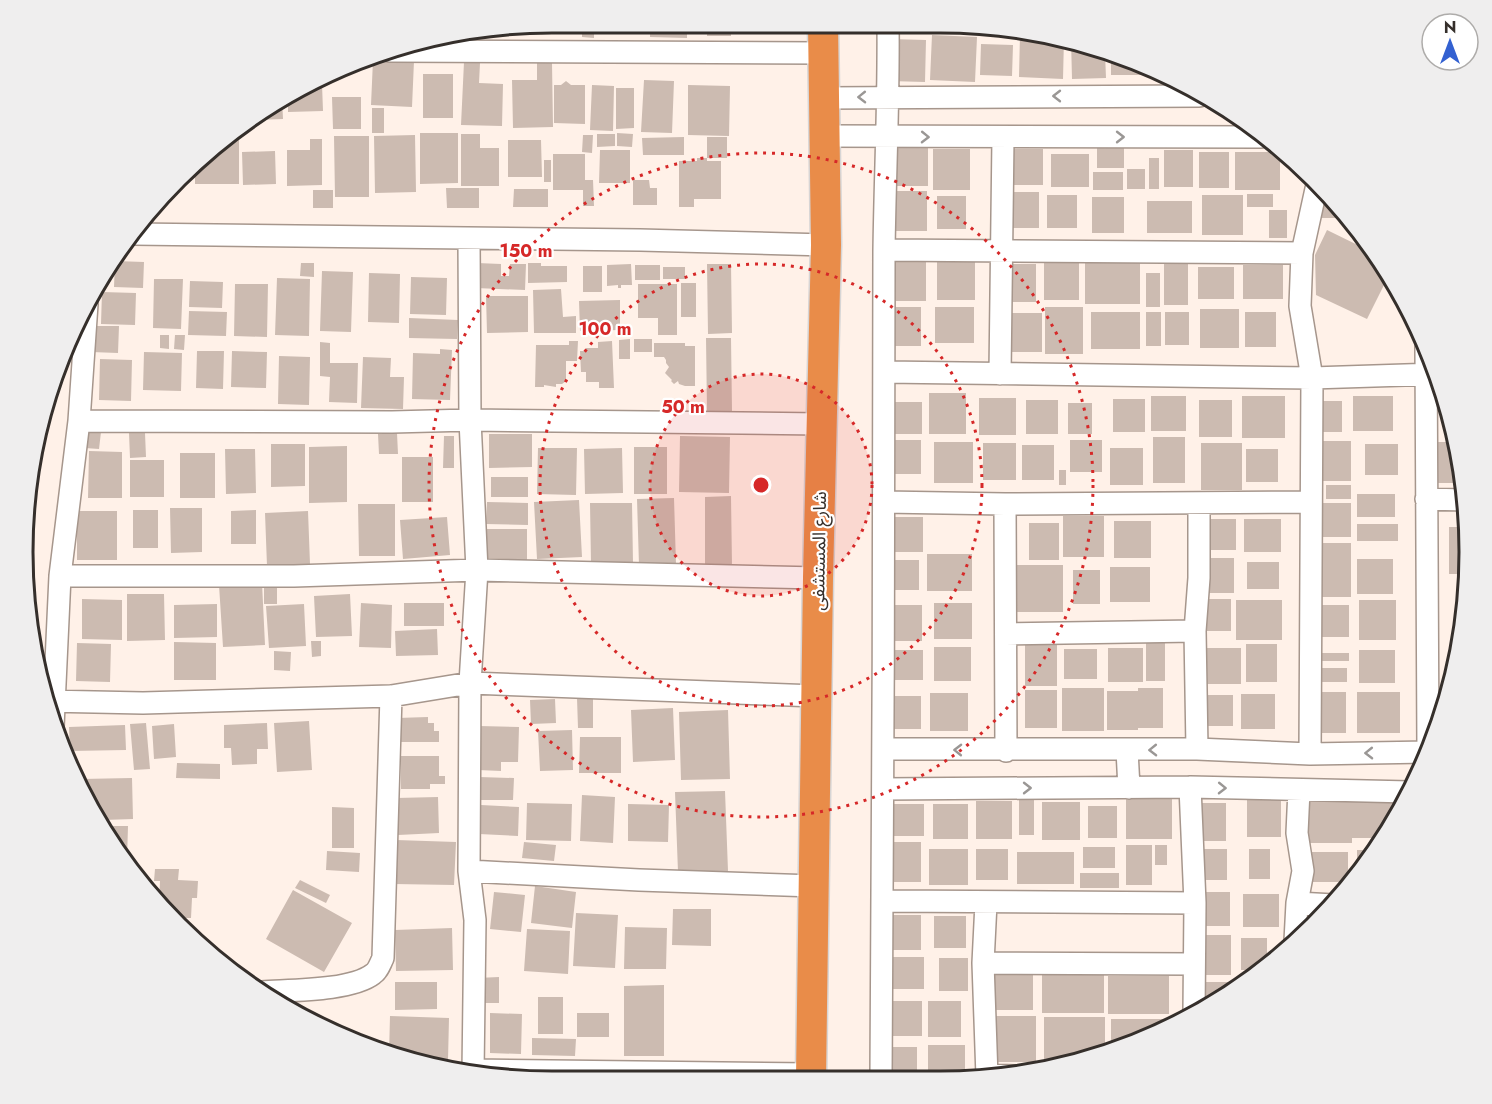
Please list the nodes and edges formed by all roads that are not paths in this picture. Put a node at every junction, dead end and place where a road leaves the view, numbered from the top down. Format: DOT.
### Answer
graph roads {
  1 [pos="823,33"];
  2 [pos="888,33"];
  3 [pos="418,51"];
  4 [pos="824,53"];
  5 [pos="1187,96"];
  6 [pos="889,97"];
  7 [pos="824,98"];
  8 [pos="824,136"];
  9 [pos="886,136"];
  10 [pos="1252,137"];
  11 [pos="1004,138"];
  12 [pos="1315,194"];
  13 [pos="142,234"];
  14 [pos="469,239"];
  15 [pos="826,245"];
  16 [pos="884,250"];
  17 [pos="1002,250"];
  18 [pos="1302,253"];
  19 [pos="86,325"];
  20 [pos="885,372"];
  21 [pos="1000,374"];
  22 [pos="1427,374"];
  23 [pos="1312,378"];
  24 [pos="1431,384"];
  25 [pos="470,420"];
  26 [pos="79,421"];
  27 [pos="821,424"];
  28 [pos="1426,499"];
  29 [pos="1456,500"];
  30 [pos="884,501"];
  31 [pos="1311,502"];
  32 [pos="1199,503"];
  33 [pos="1005,504"];
  34 [pos="477,570"];
  35 [pos="60,576"];
  36 [pos="818,578"];
  37 [pos="1195,631"];
  38 [pos="1006,634"];
  39 [pos="470,683"];
  40 [pos="52,689"];
  41 [pos="391,696"];
  42 [pos="816,696"];
  43 [pos="56,701"];
  44 [pos="1428,728"];
  45 [pos="884,749"];
  46 [pos="1197,749"];
  47 [pos="1128,750"];
  48 [pos="1005,751"];
  49 [pos="1418,752"];
  50 [pos="1310,754"];
  51 [pos="1190,787"];
  52 [pos="1129,788"];
  53 [pos="884,789"];
  54 [pos="1299,790"];
  55 [pos="1400,792"];
  56 [pos="469,872"];
  57 [pos="814,886"];
  58 [pos="882,901"];
  59 [pos="986,903"];
  60 [pos="1195,903"];
  61 [pos="1297,903"];
  62 [pos="1321,904"];
  63 [pos="1296,929"];
  64 [pos="983,963"];
  65 [pos="1194,964"];
  66 [pos="275,991"];
  67 [pos="1194,1004"];
  68 [pos="473,1065"];
  69 [pos="986,1069"];
  70 [pos="811,1071"];
  71 [pos="881,1071"];
  1 -- 4 [label="highway, شارع المستشفى"];
  2 -- 6 [label="street"];
  3 -- 4 [label="street"];
  4 -- 7 [label="highway, شارع المستشفى"];
  5 -- 6 [label="street, one-way"];
  6 -- 7 [label="street, one-way"];
  6 -- 9 [label="street"];
  7 -- 8 [label="highway, شارع المستشفى"];
  8 -- 9 [label="street"];
  8 -- 15 [label="highway, شارع المستشفى"];
  9 -- 11 [label="street, one-way"];
  9 -- 16 [label="street"];
  11 -- 10 [label="street, one-way"];
  11 -- 17 [label="street"];
  12 -- 18 [label="street"];
  13 -- 14 [label="street"];
  14 -- 15 [label="street"];
  14 -- 25 [label="street"];
  15 -- 27 [label="highway, شارع المستشفى"];
  16 -- 17 [label="street"];
  16 -- 20 [label="street"];
  17 -- 18 [label="street"];
  17 -- 21 [label="street"];
  18 -- 23 [label="street"];
  19 -- 26 [label="street"];
  20 -- 21 [label="street"];
  20 -- 30 [label="street"];
  21 -- 23 [label="street"];
  22 -- 23 [label="street"];
  23 -- 31 [label="street"];
  24 -- 28 [label="street"];
  25 -- 26 [label="street"];
  25 -- 27 [label="street"];
  25 -- 34 [label="street"];
  26 -- 35 [label="street"];
  27 -- 36 [label="highway, شارع المستشفى"];
  28 -- 29 [label="street"];
  28 -- 44 [label="street"];
  30 -- 33 [label="street"];
  30 -- 45 [label="street"];
  31 -- 32 [label="street"];
  31 -- 50 [label="street"];
  32 -- 33 [label="street"];
  32 -- 37 [label="street"];
  33 -- 38 [label="street"];
  34 -- 35 [label="street"];
  34 -- 36 [label="street"];
  34 -- 39 [label="street"];
  35 -- 40 [label="street"];
  36 -- 42 [label="highway, شارع المستشفى"];
  37 -- 38 [label="street"];
  37 -- 46 [label="street"];
  38 -- 48 [label="street"];
  39 -- 41 [label="street"];
  39 -- 42 [label="street"];
  39 -- 56 [label="street"];
  41 -- 43 [label="street"];
  41 -- 66 [label="street"];
  42 -- 57 [label="highway, شارع المستشفى"];
  48 -- 45 [label="street, one-way"];
  45 -- 53 [label="street"];
  46 -- 47 [label="street, one-way"];
  46 -- 50 [label="street"];
  47 -- 48 [label="street"];
  47 -- 52 [label="street"];
  49 -- 50 [label="street, one-way"];
  51 -- 52 [label="street"];
  51 -- 54 [label="street, one-way"];
  51 -- 60 [label="street"];
  53 -- 52 [label="street, one-way"];
  53 -- 58 [label="street"];
  54 -- 55 [label="street"];
  54 -- 61 [label="street"];
  56 -- 57 [label="street"];
  56 -- 68 [label="street"];
  57 -- 70 [label="highway, شارع المستشفى"];
  58 -- 59 [label="street"];
  58 -- 71 [label="street"];
  59 -- 60 [label="street"];
  59 -- 64 [label="street"];
  60 -- 65 [label="street"];
  61 -- 62 [label="street"];
  61 -- 63 [label="street"];
  64 -- 65 [label="street"];
  64 -- 69 [label="street"];
  65 -- 67 [label="street"];
}
